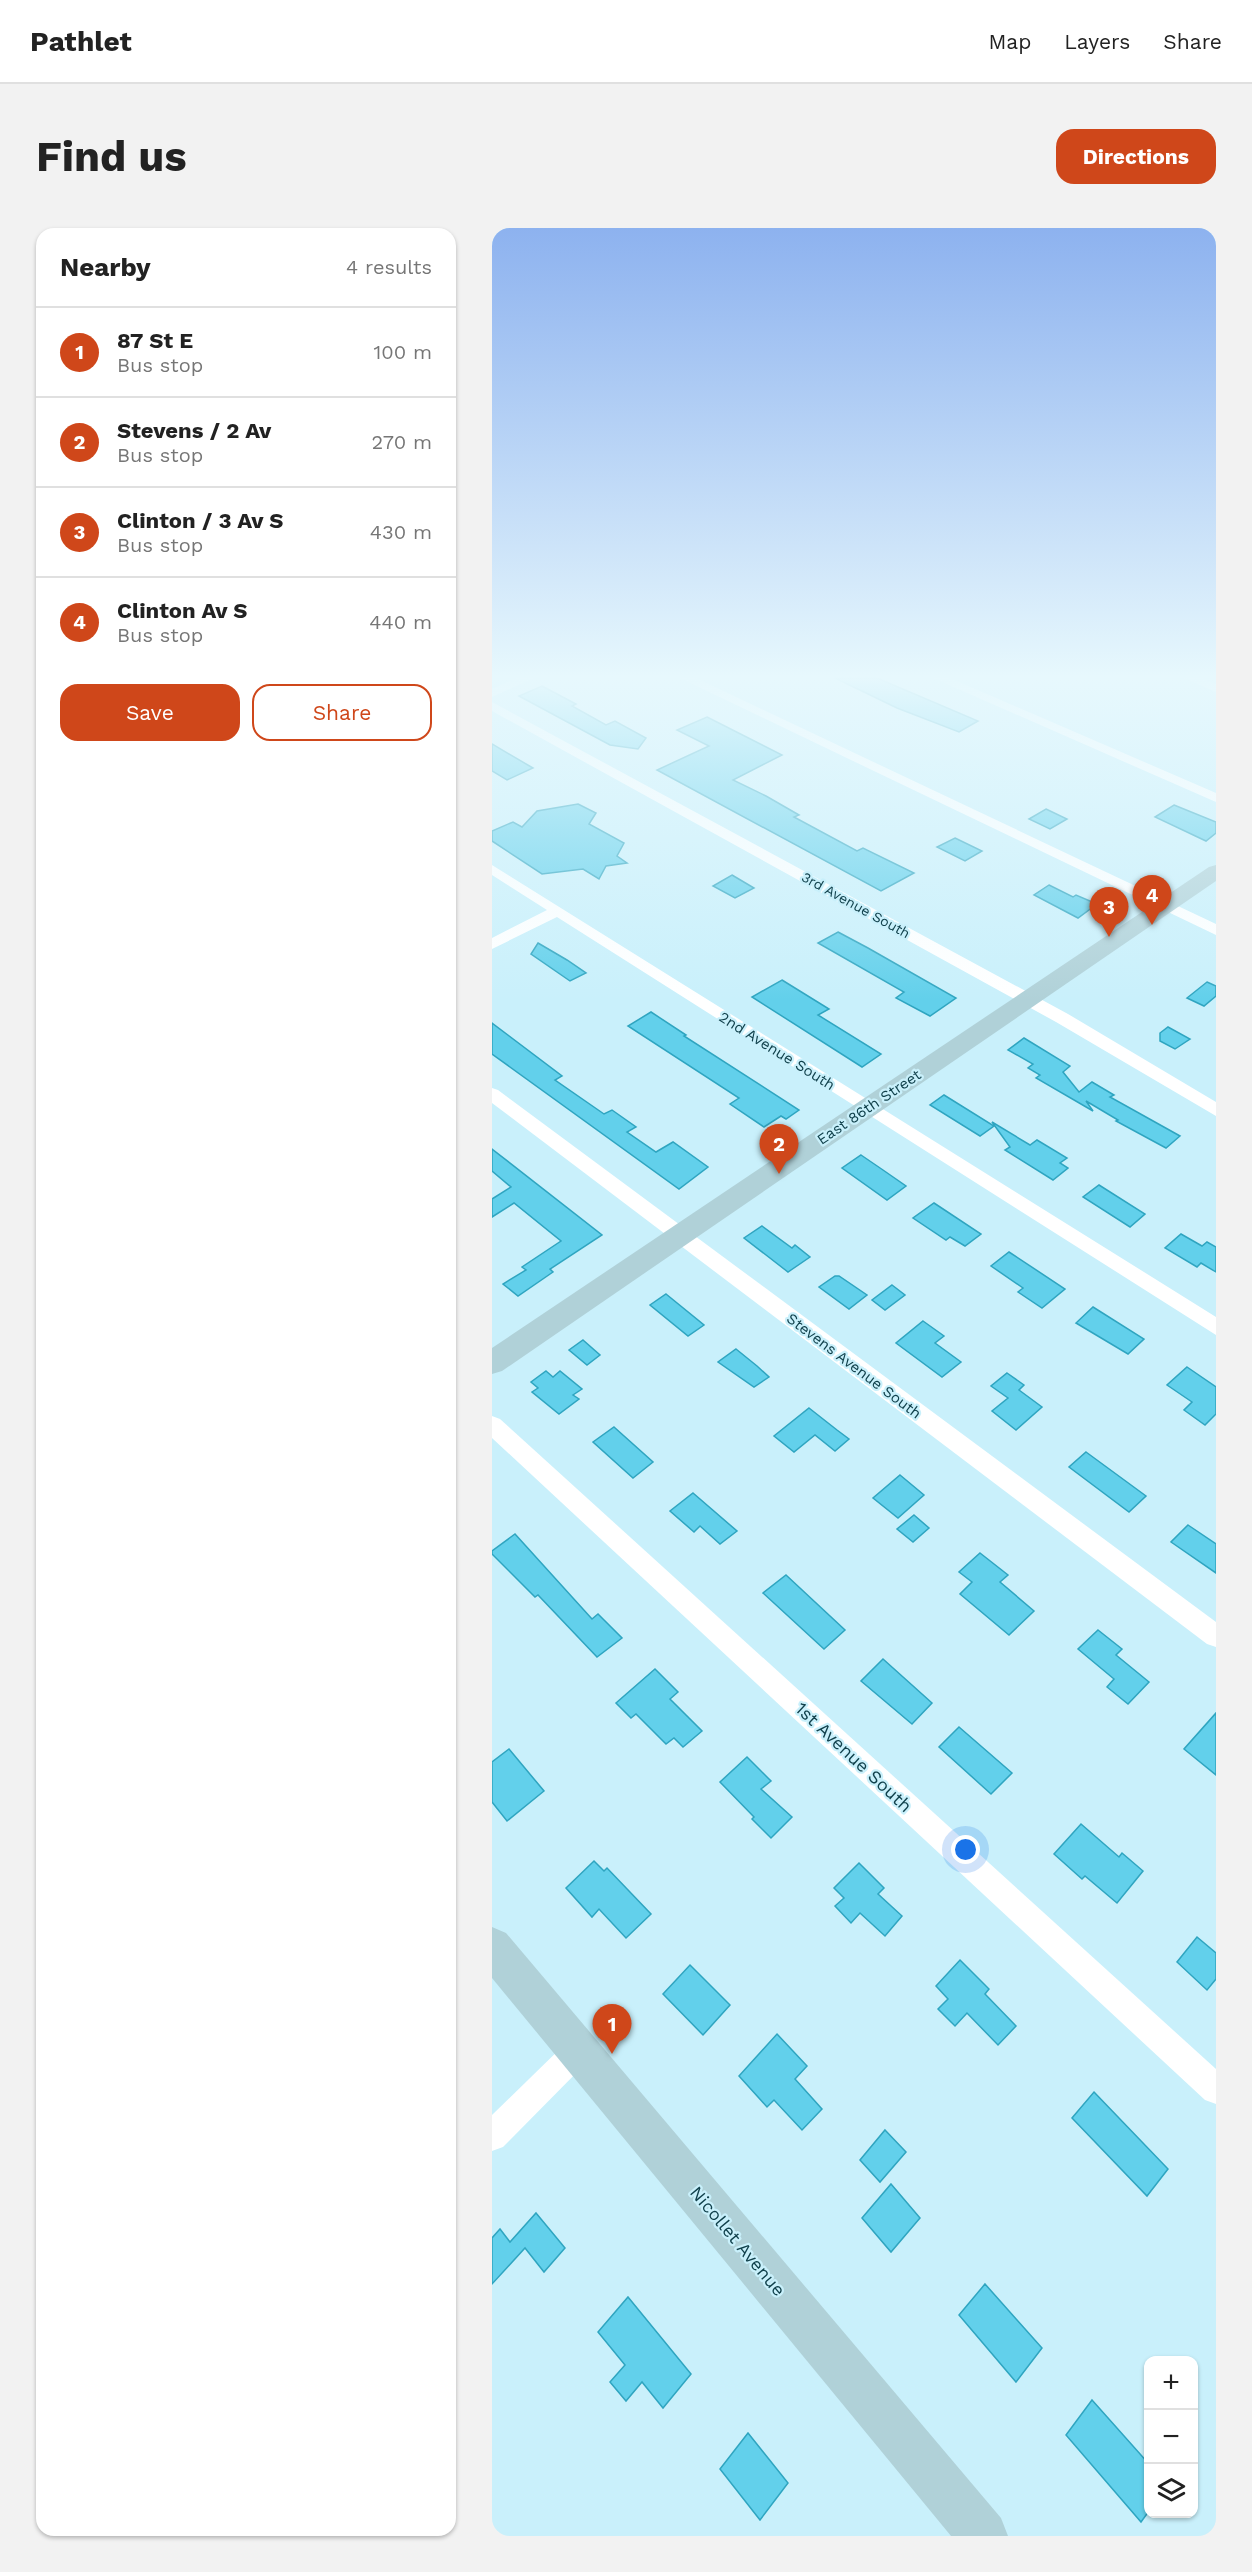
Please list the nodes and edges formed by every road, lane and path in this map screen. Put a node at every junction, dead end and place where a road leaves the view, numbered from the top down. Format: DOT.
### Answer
graph roads {
  1 [pos="638,786"];
  2 [pos="912,786"];
  3 [pos="1188,786"];
  4 [pos="1216,798"];
  5 [pos="492,869"];
  6 [pos="1216,871"];
  7 [pos="1165,906"];
  8 [pos="557,911"];
  9 [pos="1216,930"];
  10 [pos="492,944"];
  11 [pos="1027,999"];
  12 [pos="492,1094"];
  13 [pos="867,1108"];
  14 [pos="1216,1110"];
  15 [pos="679,1236"];
  16 [pos="1216,1327"];
  17 [pos="492,1363"];
  18 [pos="492,1425"];
  19 [pos="1216,1636"];
  20 [pos="492,1947"];
  21 [pos="579,2050"];
  22 [pos="1216,2089"];
  23 [pos="492,2136"];
  24 [pos="983,2536"];
  1 -- 11 [label="street, 3rd Avenue South"];
  2 -- 7 [label="street"];
  3 -- 4 [label="street"];
  5 -- 8 [label="street, 2nd Avenue South"];
  6 -- 7 [label="street, East 86th Street"];
  7 -- 9 [label="street"];
  7 -- 11 [label="street, East 86th Street"];
  8 -- 10 [label="street"];
  8 -- 13 [label="street, 2nd Avenue South"];
  11 -- 13 [label="street, East 86th Street"];
  11 -- 14 [label="street, 3rd Avenue South"];
  12 -- 15 [label="street, Stevens Avenue South"];
  13 -- 15 [label="street, East 86th Street"];
  13 -- 16 [label="street, 2nd Avenue South"];
  15 -- 17 [label="street, East 86th Street"];
  15 -- 19 [label="street, Stevens Avenue South"];
  18 -- 22 [label="street, 1st Avenue South"];
  20 -- 21 [label="street, Nicollet Avenue"];
  21 -- 23 [label="street"];
  21 -- 24 [label="street, Nicollet Avenue"];
}
